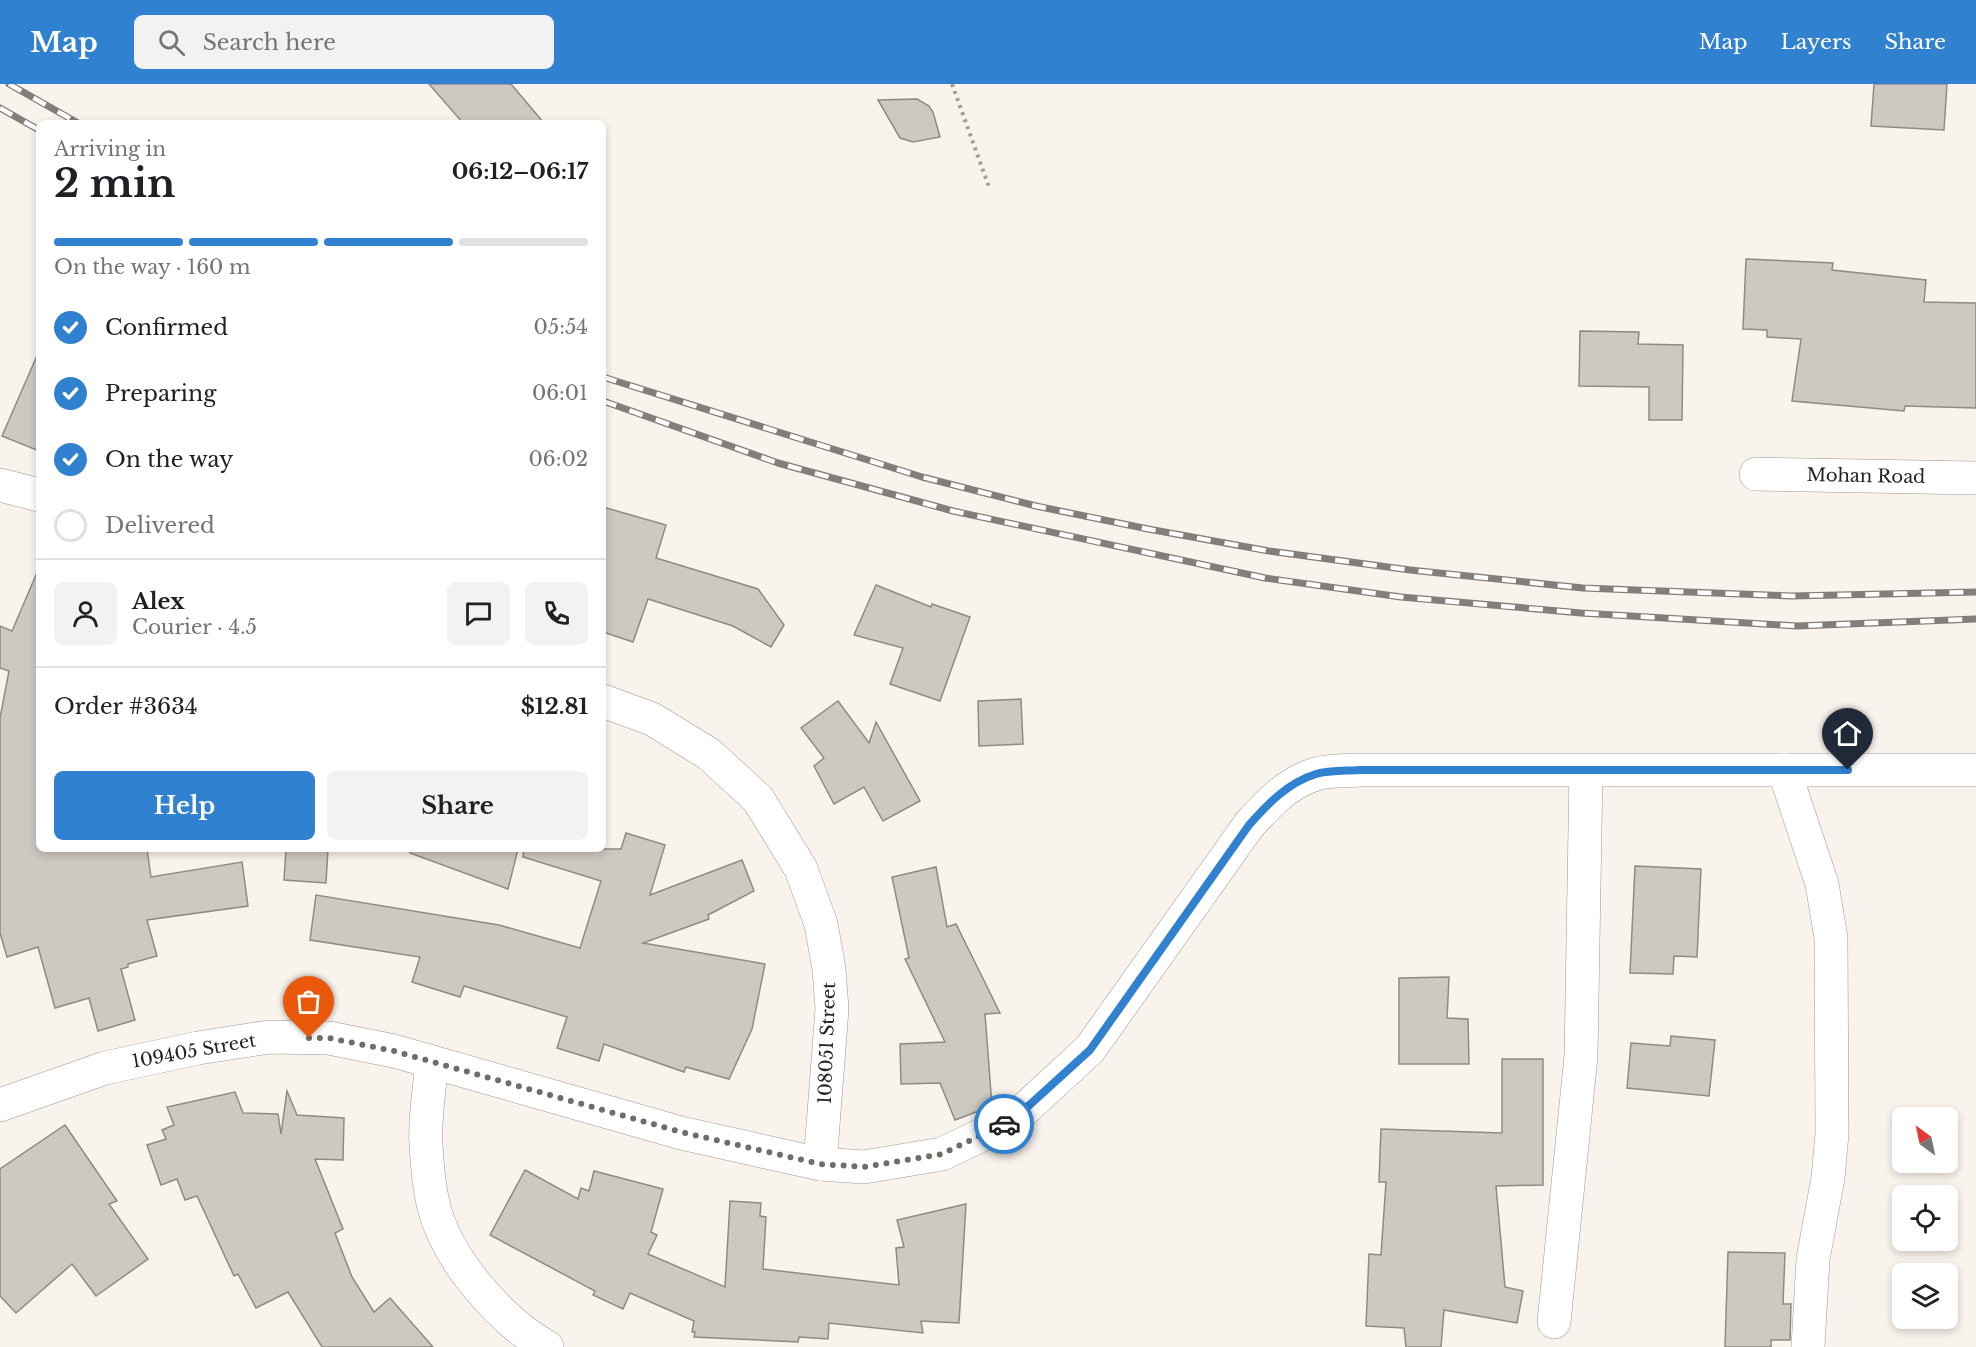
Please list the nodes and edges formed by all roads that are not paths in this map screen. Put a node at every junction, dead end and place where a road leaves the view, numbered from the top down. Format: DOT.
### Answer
graph roads {
  1 [pos="1756,474"];
  2 [pos="1976,478"];
  3 [pos="0,485"];
  4 [pos="36,494"];
  5 [pos="606,702"];
  6 [pos="1784,770"];
  7 [pos="1976,770"];
  8 [pos="1586,771"];
  9 [pos="432,1062"];
  10 [pos="2,1097"];
  11 [pos="820,1164"];
  12 [pos="1554,1322"];
  13 [pos="547,1347"];
  14 [pos="1808,1347"];
  1 -- 2 [label="street, Mohan Road"];
  3 -- 4 [label="street"];
  5 -- 11 [label="street, 108051 Street"];
  6 -- 7 [label="street, 109405 Street"];
  6 -- 8 [label="street, 109405 Street"];
  6 -- 14 [label="street"];
  8 -- 11 [label="street, 109405 Street"];
  8 -- 12 [label="street"];
  9 -- 10 [label="street, 109405 Street"];
  9 -- 11 [label="street, 109405 Street"];
  9 -- 13 [label="street"];
}
